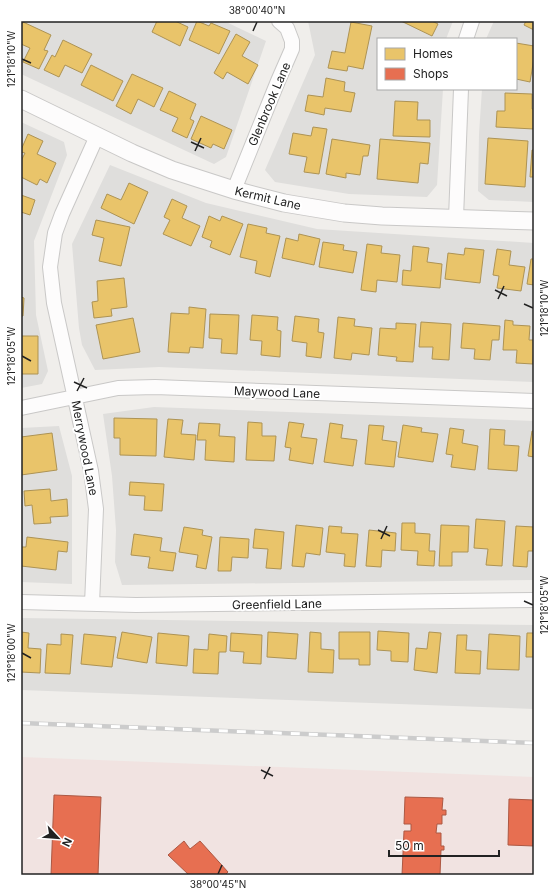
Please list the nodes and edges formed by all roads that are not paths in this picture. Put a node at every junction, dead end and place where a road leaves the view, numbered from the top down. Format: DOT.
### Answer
graph roads {
  1 [pos="279,21"];
  2 [pos="472,21"];
  3 [pos="466,38"];
  4 [pos="461,90"];
  5 [pos="21,100"];
  6 [pos="97,136"];
  7 [pos="234,190"];
  8 [pos="456,218"];
  9 [pos="534,221"];
  10 [pos="74,396"];
  11 [pos="534,402"];
  12 [pos="21,408"];
  13 [pos="534,600"];
  14 [pos="21,602"];
  15 [pos="92,604"];
  1 -- 7 [label="street, Glenbrook Lane"];
  2 -- 3 [label="street"];
  4 -- 8 [label="street"];
  5 -- 6 [label="street, Kermit Lane"];
  6 -- 7 [label="street, Kermit Lane"];
  6 -- 10 [label="street, Merrywood Lane"];
  7 -- 8 [label="street, Kermit Lane"];
  8 -- 9 [label="street, Kermit Lane"];
  10 -- 11 [label="street, Maywood Lane"];
  10 -- 12 [label="street, Maywood Lane"];
  10 -- 15 [label="street, Merrywood Lane"];
  13 -- 15 [label="street, Greenfield Lane"];
  14 -- 15 [label="street, Greenfield Lane"];
}
